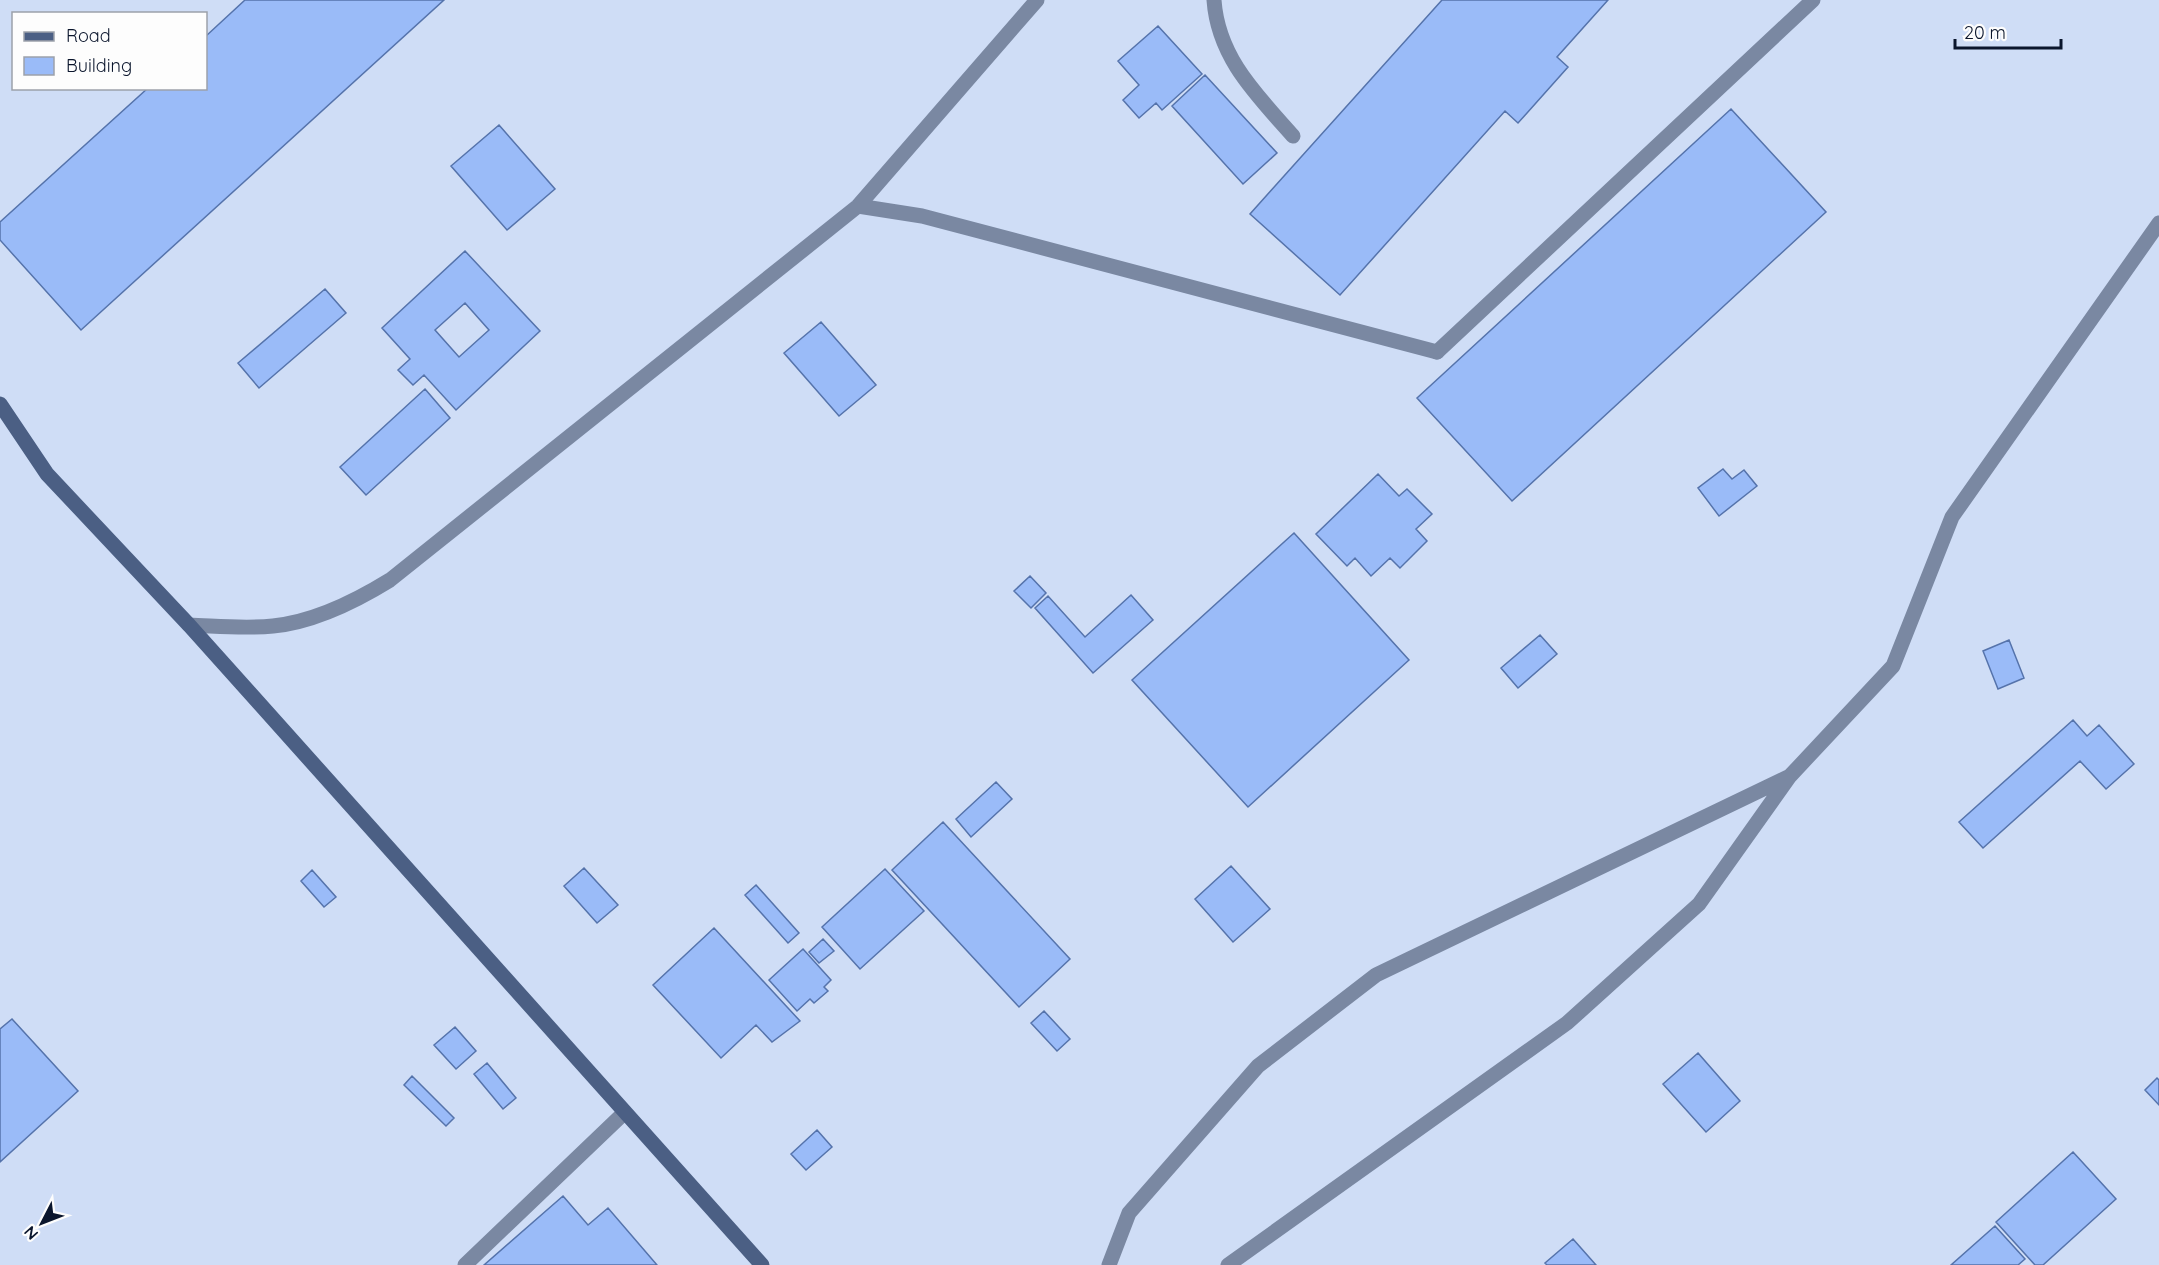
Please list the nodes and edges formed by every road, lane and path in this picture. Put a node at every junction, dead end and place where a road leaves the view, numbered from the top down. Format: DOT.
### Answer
graph roads {
  1 [pos="1037,0"];
  2 [pos="1215,0"];
  3 [pos="1813,0"];
  4 [pos="1293,136"];
  5 [pos="858,206"];
  6 [pos="2159,223"];
  7 [pos="0,405"];
  8 [pos="189,625"];
  9 [pos="1790,776"];
  10 [pos="624,1113"];
  11 [pos="465,1265"];
  12 [pos="762,1265"];
  13 [pos="1109,1265"];
  14 [pos="1228,1265"];
  1 -- 5 [label="street"];
  2 -- 4 [label="street"];
  3 -- 5 [label="street"];
  5 -- 8 [label="street"];
  6 -- 9 [label="street"];
  7 -- 8 [label="street"];
  8 -- 10 [label="street"];
  9 -- 13 [label="street"];
  9 -- 14 [label="street"];
  10 -- 11 [label="street"];
  10 -- 12 [label="street"];
}
